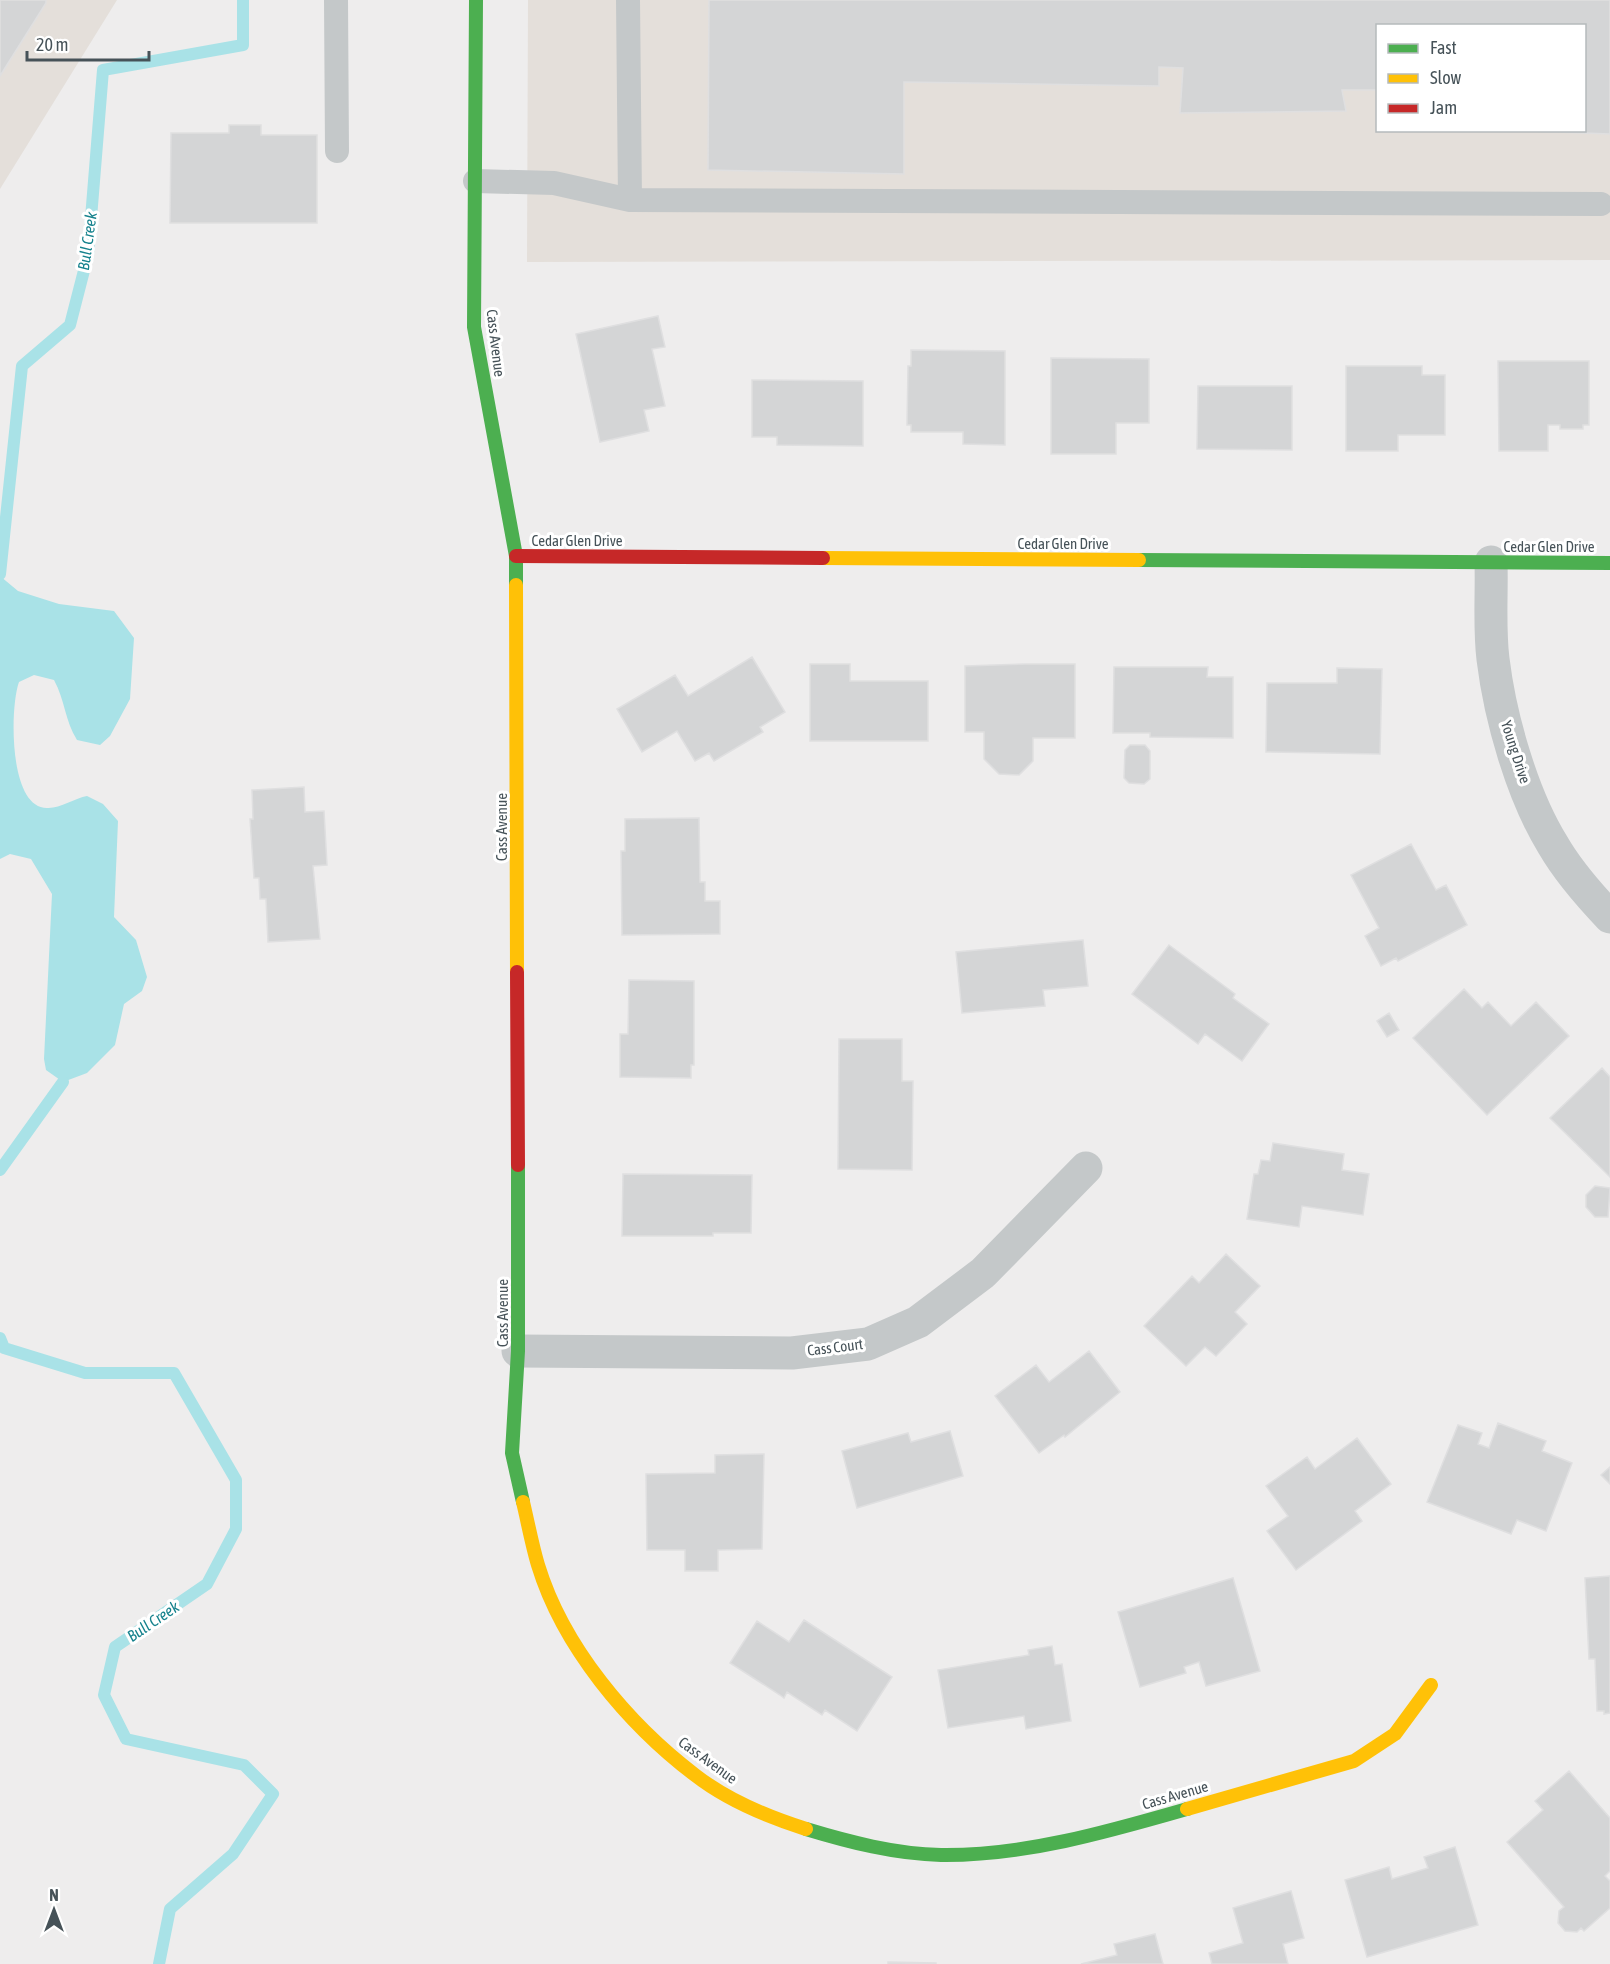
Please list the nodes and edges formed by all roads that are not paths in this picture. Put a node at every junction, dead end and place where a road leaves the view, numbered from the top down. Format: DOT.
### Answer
graph roads {
  1 [pos="336,0"];
  2 [pos="476,0"];
  3 [pos="628,0"];
  4 [pos="337,151"];
  5 [pos="475,181"];
  6 [pos="630,200"];
  7 [pos="1601,204"];
  8 [pos="516,556"];
  9 [pos="1491,562"];
  10 [pos="1610,563"];
  11 [pos="1610,917"];
  12 [pos="1086,1168"];
  13 [pos="518,1351"];
  14 [pos="1431,1685"];
  1 -- 4 [label="lane"];
  2 -- 5 [label="street, Cass Avenue"];
  3 -- 6 [label="lane"];
  5 -- 6 [label="lane"];
  5 -- 8 [label="street, Cass Avenue"];
  6 -- 7 [label="lane"];
  8 -- 9 [label="street, Cedar Glen Drive"];
  8 -- 13 [label="street, Cass Avenue"];
  9 -- 10 [label="street, Cedar Glen Drive"];
  9 -- 11 [label="street, Young Drive"];
  12 -- 13 [label="street, Cass Court"];
  13 -- 14 [label="street, Cass Avenue"];
}
